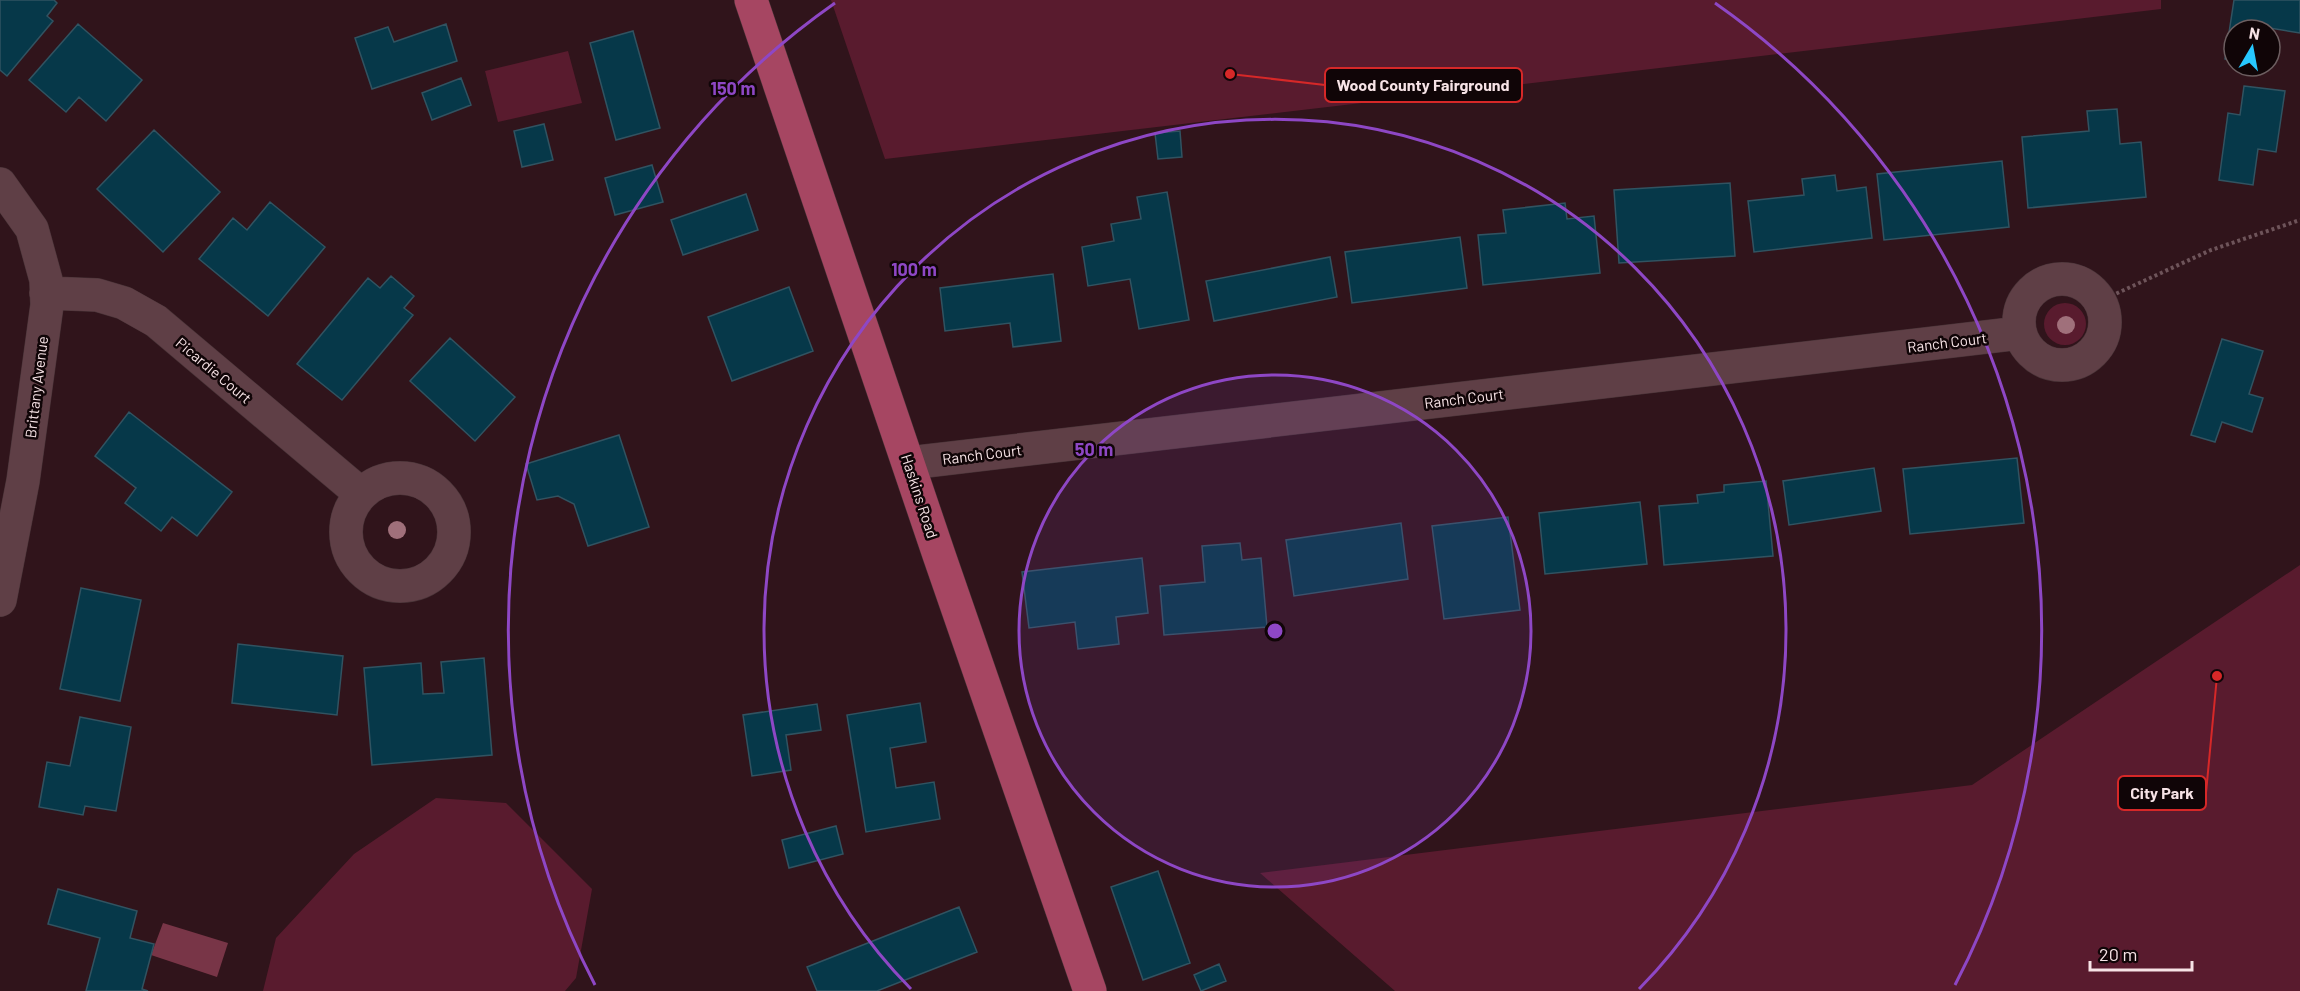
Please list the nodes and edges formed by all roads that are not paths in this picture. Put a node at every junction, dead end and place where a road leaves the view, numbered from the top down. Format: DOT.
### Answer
graph roads {
  1 [pos="751,0"];
  2 [pos="0,184"];
  3 [pos="46,293"];
  4 [pos="2020,333"];
  5 [pos="909,463"];
  6 [pos="361,494"];
  7 [pos="0,600"];
  8 [pos="1090,991"];
  1 -- 5 [label="main road, Haskins Road"];
  2 -- 3 [label="street, Brittany Avenue"];
  3 -- 6 [label="street, Picardie Court"];
  3 -- 7 [label="street, Brittany Avenue"];
  4 -- 4 [label="street"];
  4 -- 5 [label="street, Ranch Court"];
  5 -- 8 [label="main road, Haskins Road"];
}
